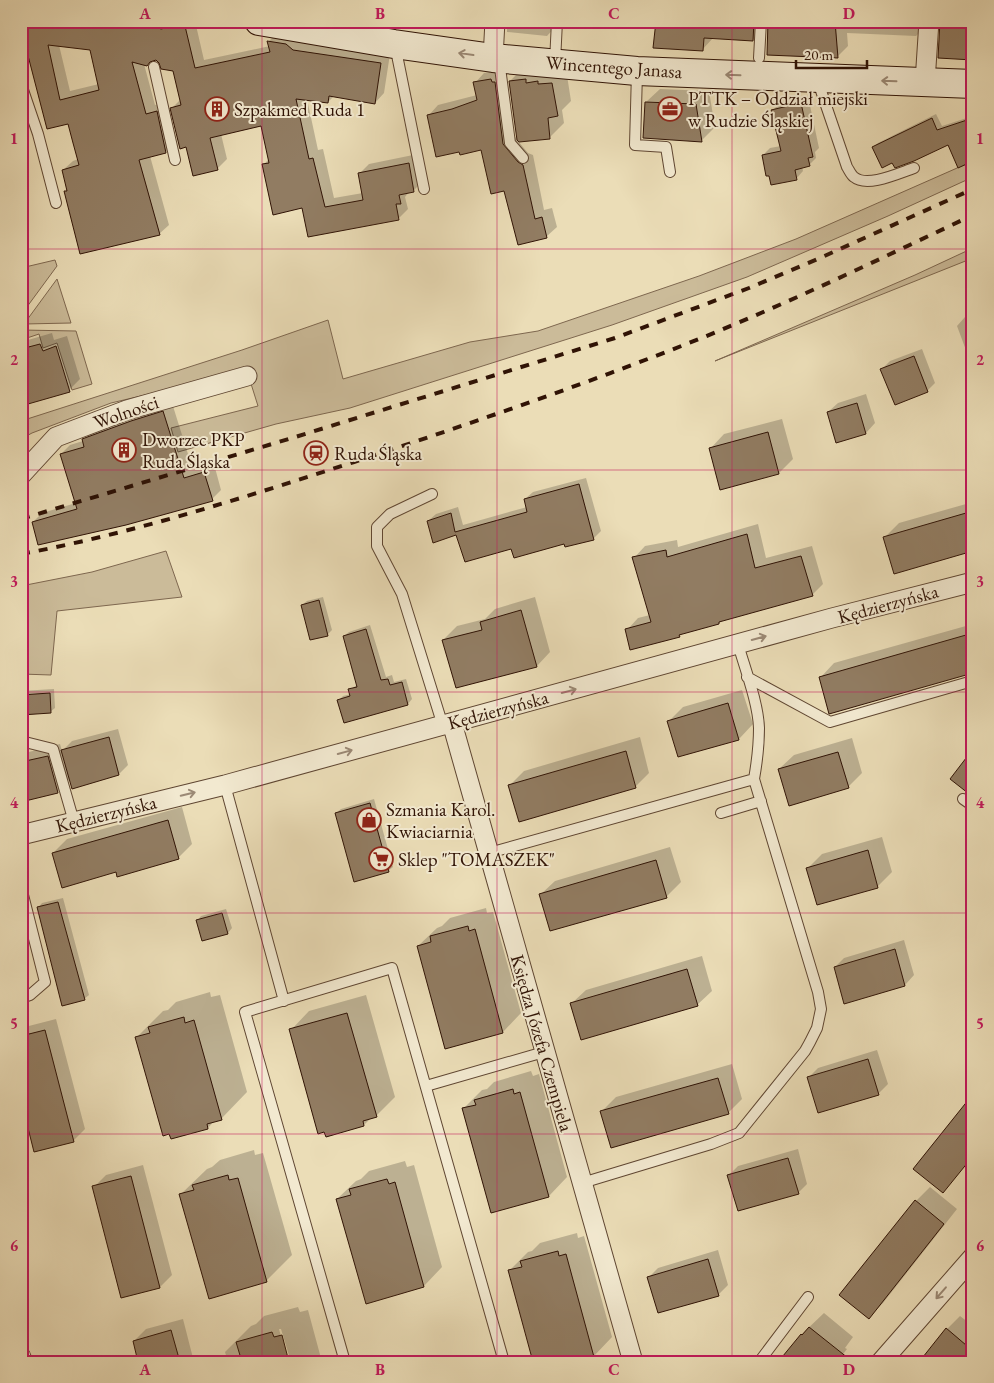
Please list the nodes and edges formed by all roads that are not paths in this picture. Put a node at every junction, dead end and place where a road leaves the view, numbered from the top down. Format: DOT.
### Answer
graph roads {
  1 [pos="259,21"];
  2 [pos="495,21"];
  3 [pos="557,21"];
  4 [pos="762,21"];
  5 [pos="929,21"];
  6 [pos="324,27"];
  7 [pos="394,44"];
  8 [pos="496,58"];
  9 [pos="759,58"];
  10 [pos="555,63"];
  11 [pos="154,67"];
  12 [pos="637,71"];
  13 [pos="816,78"];
  14 [pos="925,82"];
  15 [pos="21,84"];
  16 [pos="973,84"];
  17 [pos="523,158"];
  18 [pos="175,160"];
  19 [pos="914,168"];
  20 [pos="670,172"];
  21 [pos="424,189"];
  22 [pos="56,203"];
  23 [pos="247,376"];
  24 [pos="21,475"];
  25 [pos="432,494"];
  26 [pos="973,582"];
  27 [pos="738,644"];
  28 [pos="747,677"];
  29 [pos="969,682"];
  30 [pos="447,724"];
  31 [pos="21,741"];
  32 [pos="754,779"];
  33 [pos="225,785"];
  34 [pos="963,798"];
  35 [pos="761,801"];
  36 [pos="973,806"];
  37 [pos="721,813"];
  38 [pos="74,822"];
  39 [pos="21,835"];
  40 [pos="489,853"];
  41 [pos="21,887"];
  42 [pos="21,998"];
  43 [pos="284,1001"];
  44 [pos="544,1052"];
  45 [pos="426,1086"];
  46 [pos="582,1183"];
  47 [pos="973,1256"];
  48 [pos="808,1297"];
  49 [pos="21,1357"];
  50 [pos="885,1360"];
  51 [pos="22,1362"];
  52 [pos="345,1362"];
  53 [pos="504,1362"];
  54 [pos="633,1362"];
  55 [pos="759,1362"];
  1 -- 6 [label="street, Wincentego Janasa"];
  2 -- 8 [label="street"];
  3 -- 10 [label="lane"];
  4 -- 9 [label="lane"];
  5 -- 14 [label="street"];
  6 -- 7 [label="street, Wincentego Janasa"];
  8 -- 7 [label="street, Wincentego Janasa, one-way"];
  7 -- 21 [label="lane"];
  8 -- 10 [label="street, Wincentego Janasa"];
  8 -- 17 [label="lane"];
  10 -- 12 [label="street, Wincentego Janasa"];
  11 -- 18 [label="lane"];
  13 -- 12 [label="street, Wincentego Janasa, one-way"];
  12 -- 20 [label="lane"];
  14 -- 13 [label="street, Wincentego Janasa, one-way"];
  13 -- 19 [label="lane"];
  14 -- 16 [label="street, Wincentego Janasa"];
  15 -- 22 [label="lane"];
  23 -- 24 [label="street, Wolności"];
  25 -- 30 [label="lane"];
  27 -- 26 [label="street, Kędzierzyńska, one-way"];
  27 -- 28 [label="lane"];
  30 -- 27 [label="street, Kędzierzyńska, one-way"];
  28 -- 29 [label="lane"];
  28 -- 32 [label="lane"];
  33 -- 30 [label="street, Kędzierzyńska, one-way"];
  30 -- 40 [label="street, Księdza Józefa Czempiela"];
  31 -- 38 [label="lane"];
  32 -- 35 [label="lane"];
  32 -- 40 [label="lane"];
  38 -- 33 [label="street, Kędzierzyńska, one-way"];
  33 -- 43 [label="lane"];
  34 -- 36 [label="lane"];
  35 -- 37 [label="lane"];
  35 -- 46 [label="lane"];
  38 -- 39 [label="street, Kędzierzyńska"];
  40 -- 44 [label="street, Księdza Józefa Czempiela"];
  41 -- 42 [label="lane"];
  43 -- 45 [label="lane"];
  43 -- 52 [label="lane"];
  44 -- 45 [label="lane"];
  44 -- 46 [label="street, Księdza Józefa Czempiela"];
  45 -- 53 [label="lane"];
  46 -- 54 [label="street, Księdza Józefa Czempiela"];
  47 -- 50 [label="street, one-way"];
  48 -- 55 [label="lane"];
  49 -- 51 [label="street"];
}
